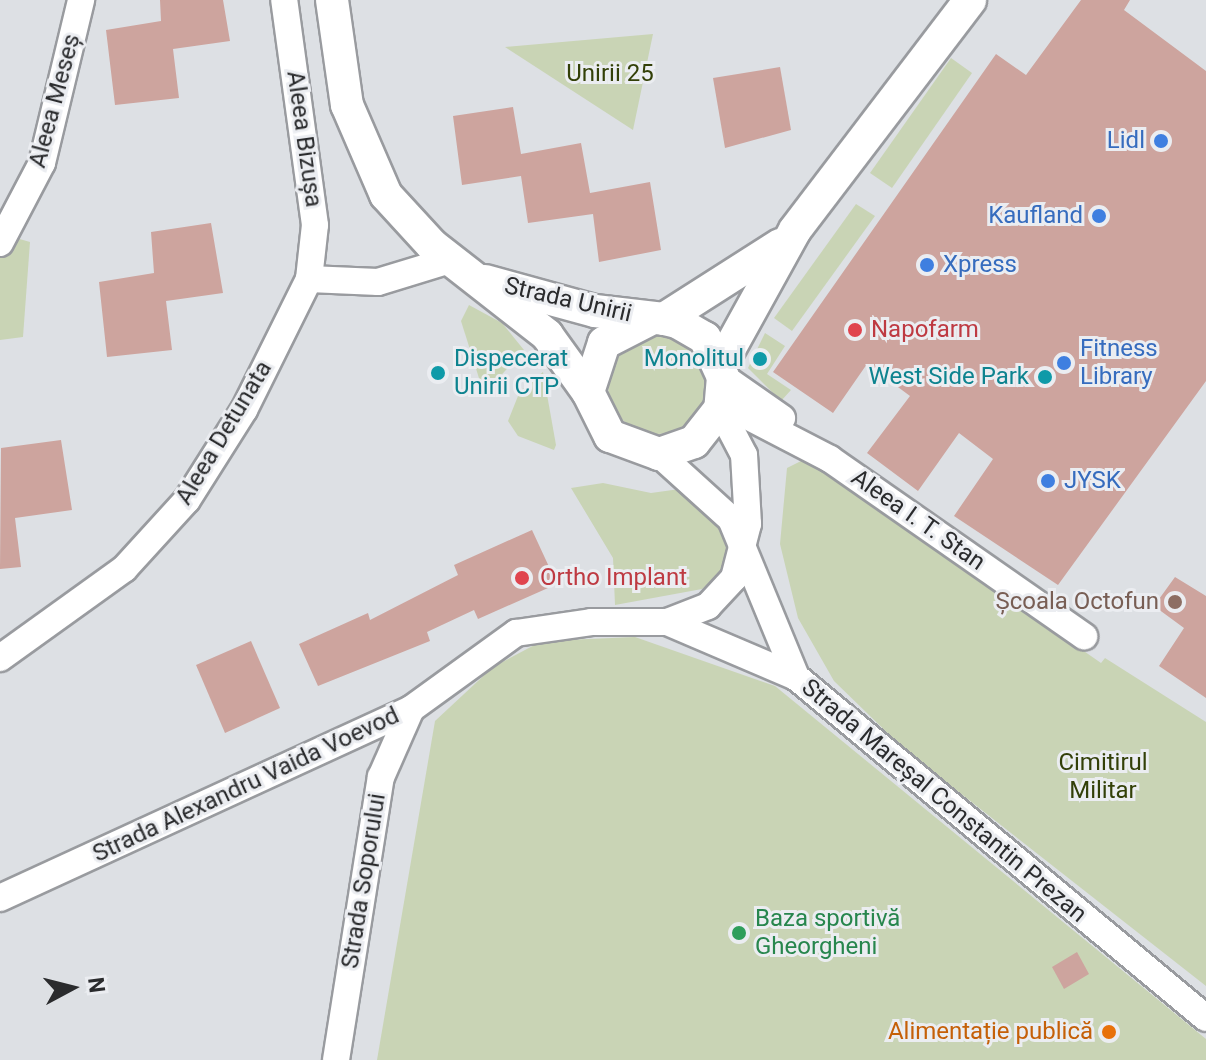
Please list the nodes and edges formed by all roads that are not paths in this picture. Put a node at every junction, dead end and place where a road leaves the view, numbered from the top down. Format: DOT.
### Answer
graph roads {
  1 [pos="81,0"];
  2 [pos="284,0"];
  3 [pos="332,0"];
  4 [pos="970,0"];
  5 [pos="792,236"];
  6 [pos="0,243"];
  7 [pos="450,260"];
  8 [pos="309,279"];
  9 [pos="485,281"];
  10 [pos="657,319"];
  11 [pos="721,389"];
  12 [pos="588,392"];
  13 [pos="659,454"];
  14 [pos="744,541"];
  15 [pos="667,622"];
  16 [pos="1084,636"];
  17 [pos="0,658"];
  18 [pos="796,677"];
  19 [pos="411,709"];
  20 [pos="0,898"];
  21 [pos="1206,1018"];
  22 [pos="336,1060"];
  1 -- 6 [label="street, Aleea Meseș"];
  2 -- 8 [label="street, Aleea Bizușa"];
  3 -- 7 [label="main road, Strada Unirii"];
  4 -- 5 [label="main road"];
  5 -- 10 [label="main road"];
  5 -- 11 [label="main road"];
  7 -- 8 [label="street"];
  7 -- 9 [label="main road, Strada Unirii"];
  8 -- 17 [label="street, Aleea Detunata"];
  9 -- 10 [label="main road, Strada Unirii"];
  9 -- 12 [label="main road, Strada Unirii"];
  10 -- 11 [label="main road, Strada Unirii"];
  10 -- 12 [label="main road, Strada Unirii"];
  11 -- 13 [label="main road"];
  11 -- 14 [label="street, Strada Mareșal Constantin Prezan"];
  11 -- 16 [label="street, Aleea I. T. Stan"];
  12 -- 13 [label="main road, Strada Unirii"];
  13 -- 14 [label="street, Strada Mareșal Constantin Prezan"];
  14 -- 15 [label="street, Strada Alexandru Vaida Voevod"];
  14 -- 18 [label="street, Strada Mareșal Constantin Prezan"];
  15 -- 18 [label="street, Strada Alexandru Vaida Voevod"];
  15 -- 19 [label="street, Strada Alexandru Vaida Voevod"];
  18 -- 21 [label="street, Strada Mareșal Constantin Prezan"];
  19 -- 20 [label="street, Strada Alexandru Vaida Voevod"];
  19 -- 22 [label="street, Strada Soporului"];
}
